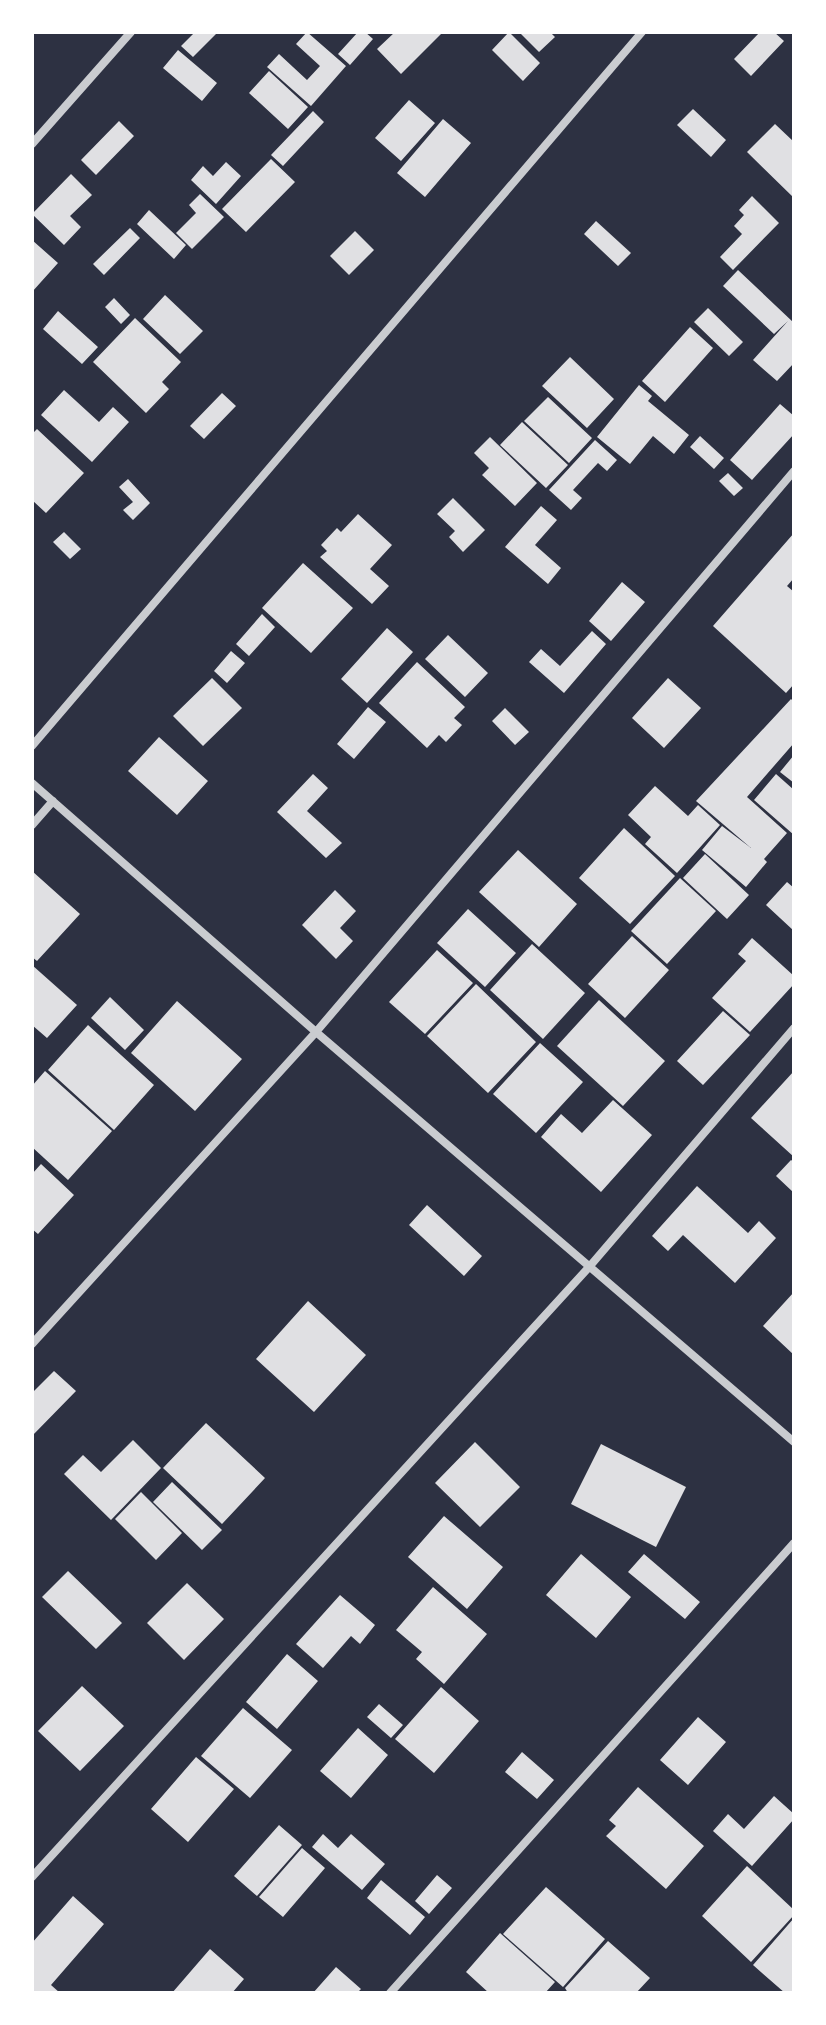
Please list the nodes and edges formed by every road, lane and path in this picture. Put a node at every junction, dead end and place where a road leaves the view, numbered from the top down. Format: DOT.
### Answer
graph roads {
  1 [pos="131,32"];
  2 [pos="642,32"];
  3 [pos="32,144"];
  4 [pos="794,471"];
  5 [pos="32,746"];
  6 [pos="32,783"];
  7 [pos="53,801"];
  8 [pos="32,825"];
  9 [pos="794,1028"];
  10 [pos="316,1032"];
  11 [pos="590,1266"];
  12 [pos="32,1344"];
  13 [pos="794,1442"];
  14 [pos="794,1543"];
  15 [pos="32,1877"];
  16 [pos="390,1993"];
  1 -- 3 [label="street"];
  2 -- 5 [label="street"];
  4 -- 10 [label="street"];
  6 -- 7 [label="street"];
  7 -- 8 [label="street"];
  7 -- 10 [label="street"];
  9 -- 11 [label="street"];
  10 -- 11 [label="street"];
  10 -- 12 [label="street"];
  11 -- 13 [label="street"];
  11 -- 15 [label="street"];
  14 -- 16 [label="street"];
}
